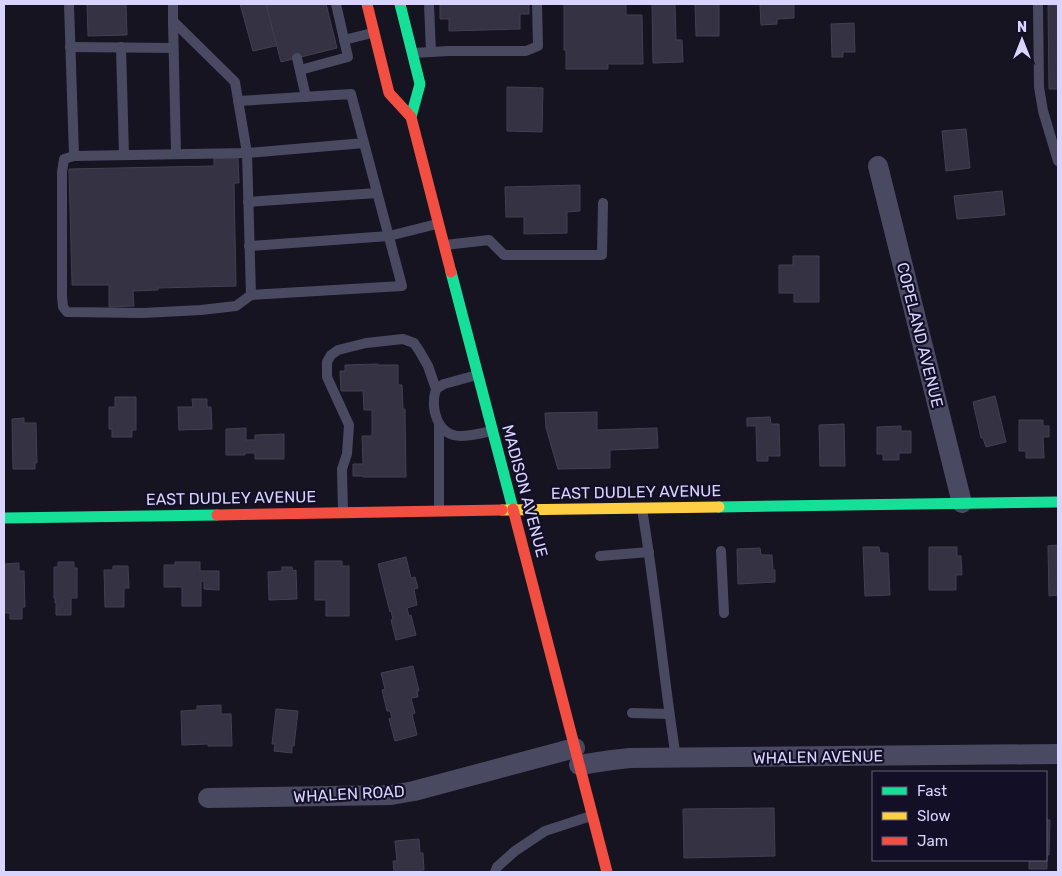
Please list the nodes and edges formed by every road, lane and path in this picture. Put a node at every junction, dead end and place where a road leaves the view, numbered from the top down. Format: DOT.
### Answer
graph roads {
  1 [pos="69,4"];
  2 [pos="173,4"];
  3 [pos="336,4"];
  4 [pos="367,4"];
  5 [pos="400,4"];
  6 [pos="429,4"];
  7 [pos="537,4"];
  8 [pos="1038,4"];
  9 [pos="173,21"];
  10 [pos="374,32"];
  11 [pos="344,40"];
  12 [pos="70,47"];
  13 [pos="121,47"];
  14 [pos="173,48"];
  15 [pos="431,52"];
  16 [pos="412,53"];
  17 [pos="297,58"];
  18 [pos="300,70"];
  19 [pos="306,97"];
  20 [pos="238,101"];
  21 [pos="411,117"];
  22 [pos="1054,131"];
  23 [pos="364,143"];
  24 [pos="247,152"];
  25 [pos="176,154"];
  26 [pos="124,155"];
  27 [pos="74,156"];
  28 [pos="1058,161"];
  29 [pos="878,166"];
  30 [pos="377,193"];
  31 [pos="248,202"];
  32 [pos="603,203"];
  33 [pos="439,223"];
  34 [pos="388,236"];
  35 [pos="444,245"];
  36 [pos="250,246"];
  37 [pos="251,295"];
  38 [pos="478,375"];
  39 [pos="436,389"];
  40 [pos="439,426"];
  41 [pos="492,431"];
  42 [pos="1058,502"];
  43 [pos="962,504"];
  44 [pos="642,508"];
  45 [pos="513,510"];
  46 [pos="439,512"];
  47 [pos="343,513"];
  48 [pos="4,518"];
  49 [pos="721,551"];
  50 [pos="649,552"];
  51 [pos="600,556"];
  52 [pos="724,613"];
  53 [pos="632,713"];
  54 [pos="669,714"];
  55 [pos="1058,754"];
  56 [pos="577,757"];
  57 [pos="676,758"];
  58 [pos="208,798"];
  59 [pos="592,816"];
  60 [pos="495,872"];
  61 [pos="607,872"];
  1 -- 12 [label="lane"];
  2 -- 9 [label="lane"];
  3 -- 11 [label="lane"];
  4 -- 10 [label="street, MADISON AVENUE"];
  5 -- 16 [label="street"];
  6 -- 15 [label="lane"];
  7 -- 15 [label="lane"];
  8 -- 22 [label="lane"];
  9 -- 14 [label="lane"];
  9 -- 20 [label="lane"];
  10 -- 11 [label="lane"];
  10 -- 21 [label="street, MADISON AVENUE"];
  11 -- 18 [label="lane"];
  12 -- 13 [label="lane"];
  12 -- 27 [label="lane"];
  13 -- 14 [label="lane"];
  13 -- 26 [label="lane"];
  14 -- 25 [label="lane"];
  15 -- 16 [label="lane"];
  16 -- 21 [label="street"];
  17 -- 18 [label="lane"];
  18 -- 19 [label="lane"];
  19 -- 20 [label="lane"];
  19 -- 23 [label="lane"];
  20 -- 24 [label="lane"];
  21 -- 33 [label="street, MADISON AVENUE"];
  22 -- 28 [label="lane"];
  23 -- 24 [label="lane"];
  23 -- 30 [label="lane"];
  24 -- 25 [label="lane"];
  24 -- 31 [label="lane"];
  25 -- 26 [label="lane"];
  26 -- 27 [label="lane"];
  27 -- 37 [label="lane"];
  29 -- 43 [label="street, COPELAND AVENUE"];
  30 -- 31 [label="lane"];
  30 -- 34 [label="lane"];
  31 -- 36 [label="lane"];
  32 -- 35 [label="lane"];
  33 -- 34 [label="lane"];
  33 -- 35 [label="street, MADISON AVENUE"];
  34 -- 36 [label="lane"];
  34 -- 37 [label="lane"];
  35 -- 38 [label="street, MADISON AVENUE"];
  36 -- 37 [label="lane"];
  38 -- 39 [label="lane"];
  38 -- 41 [label="street, MADISON AVENUE"];
  39 -- 40 [label="lane"];
  39 -- 47 [label="lane"];
  40 -- 41 [label="lane"];
  40 -- 46 [label="lane"];
  41 -- 45 [label="street, MADISON AVENUE"];
  42 -- 43 [label="street, EAST DUDLEY AVENUE"];
  43 -- 44 [label="street, EAST DUDLEY AVENUE"];
  44 -- 45 [label="street, EAST DUDLEY AVENUE"];
  44 -- 50 [label="lane"];
  45 -- 46 [label="street, EAST DUDLEY AVENUE"];
  45 -- 56 [label="street, MADISON AVENUE"];
  46 -- 47 [label="street, EAST DUDLEY AVENUE"];
  47 -- 48 [label="street, EAST DUDLEY AVENUE"];
  49 -- 52 [label="lane"];
  50 -- 51 [label="lane"];
  50 -- 54 [label="lane"];
  53 -- 54 [label="lane"];
  54 -- 57 [label="lane"];
  55 -- 57 [label="street, WHALEN AVENUE"];
  56 -- 57 [label="street, WHALEN AVENUE"];
  56 -- 58 [label="street, WHALEN ROAD"];
  56 -- 59 [label="street, MADISON AVENUE"];
  59 -- 60 [label="lane"];
  59 -- 61 [label="street, MADISON AVENUE"];
}
